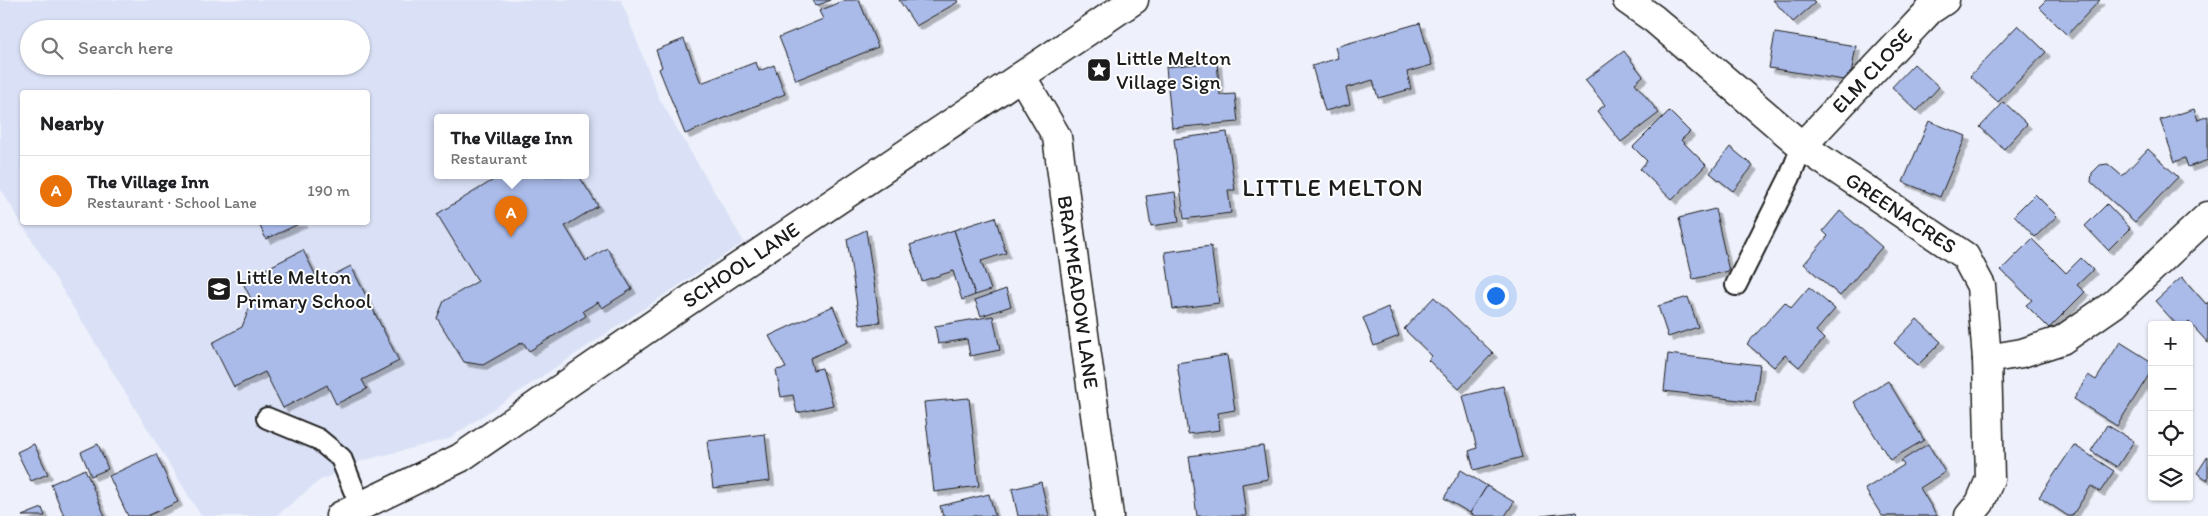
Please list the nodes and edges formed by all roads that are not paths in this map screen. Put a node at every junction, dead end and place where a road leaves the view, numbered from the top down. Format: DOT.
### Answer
graph roads {
  1 [pos="1134,0"];
  2 [pos="1626,0"];
  3 [pos="1945,0"];
  4 [pos="1022,77"];
  5 [pos="1802,146"];
  6 [pos="2208,216"];
  7 [pos="1736,285"];
  8 [pos="1987,359"];
  9 [pos="267,418"];
  10 [pos="351,512"];
  11 [pos="1981,512"];
  12 [pos="1109,516"];
  1 -- 4 [label="street, SCHOOL LANE"];
  2 -- 5 [label="street, GREENACRES"];
  3 -- 5 [label="street, ELM CLOSE"];
  4 -- 10 [label="street, SCHOOL LANE"];
  4 -- 12 [label="street, BRAYMEADOW LANE"];
  5 -- 7 [label="lane"];
  5 -- 8 [label="street, GREENACRES"];
  6 -- 8 [label="street"];
  8 -- 11 [label="street, GREENACRES"];
  9 -- 10 [label="lane"];
}
